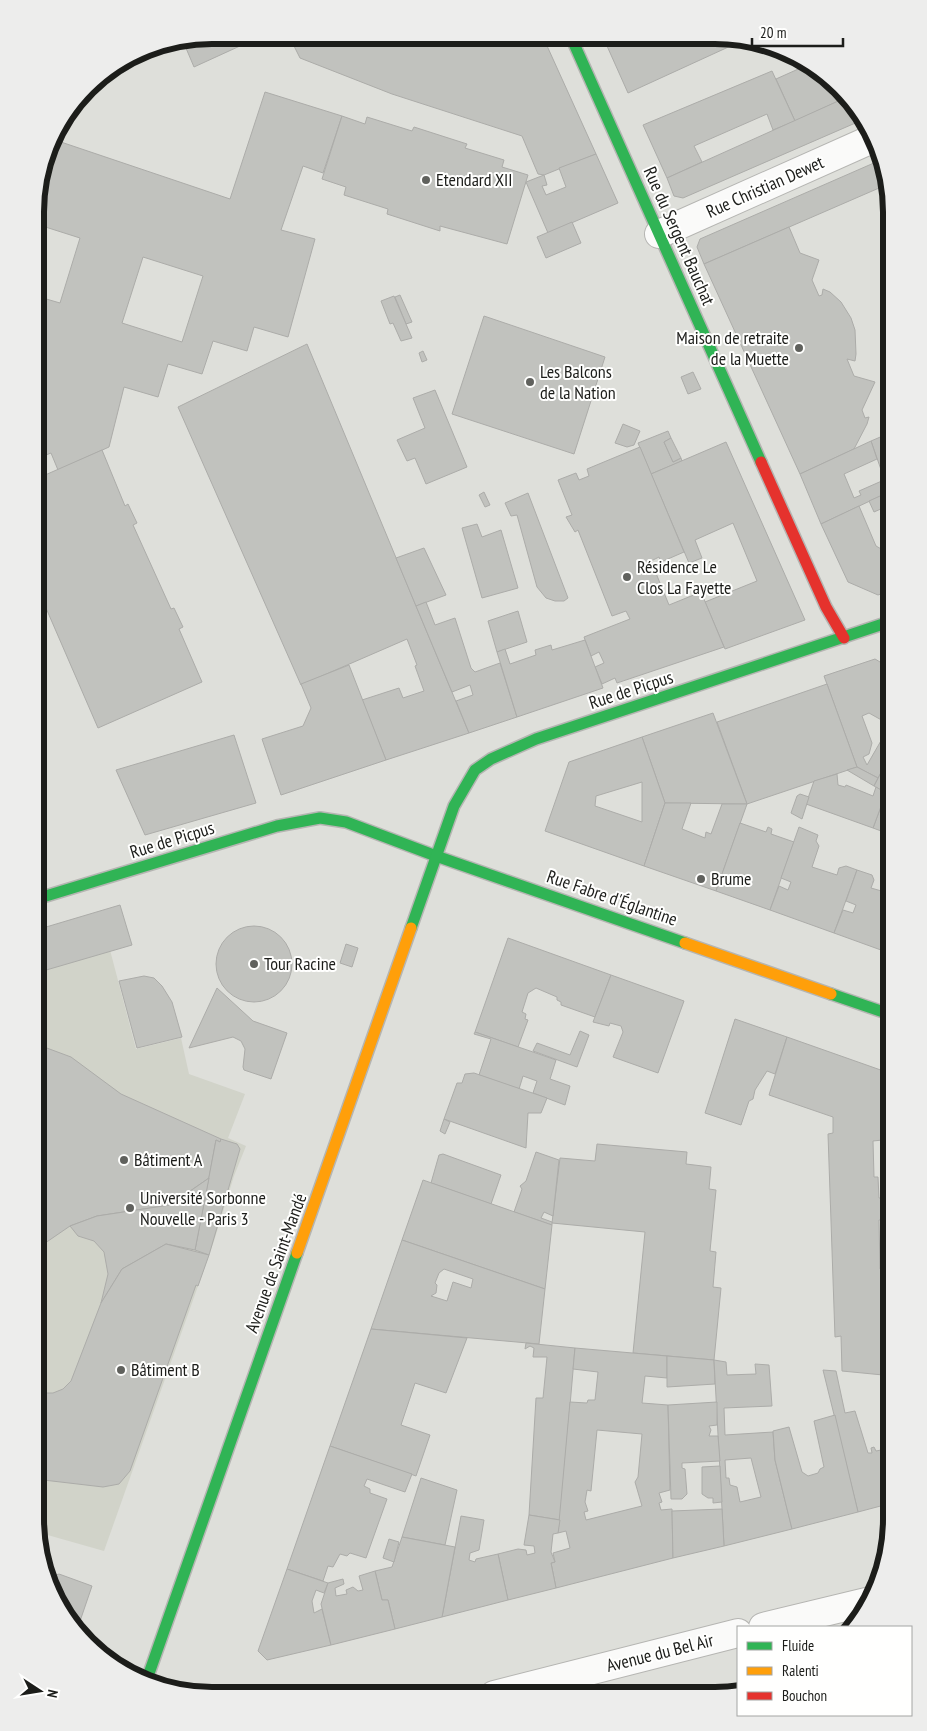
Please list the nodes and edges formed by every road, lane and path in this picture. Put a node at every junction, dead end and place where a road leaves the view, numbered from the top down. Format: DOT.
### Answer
graph roads {
  1 [pos="574,44"];
  2 [pos="868,141"];
  3 [pos="659,234"];
  4 [pos="883,628"];
  5 [pos="844,638"];
  6 [pos="320,818"];
  7 [pos="436,856"];
  8 [pos="44,898"];
  9 [pos="883,1012"];
  10 [pos="861,1603"];
  11 [pos="767,1626"];
  12 [pos="737,1634"];
  13 [pos="149,1675"];
  14 [pos="526,1687"];
  1 -- 3 [label="street, Rue du Sergent Bauchat"];
  2 -- 3 [label="street, Rue Christian Dewet"];
  3 -- 5 [label="street, Rue du Sergent Bauchat"];
  4 -- 5 [label="street, Rue de Picpus"];
  5 -- 7 [label="street, Rue de Picpus"];
  6 -- 7 [label="street, Rue Fabre d'Églantine"];
  6 -- 8 [label="street, Rue de Picpus"];
  7 -- 9 [label="street, Rue Fabre d'Églantine"];
  7 -- 13 [label="street, Avenue de Saint-Mandé"];
  10 -- 11 [label="street"];
  12 -- 14 [label="street, Avenue du Bel Air"];
}
